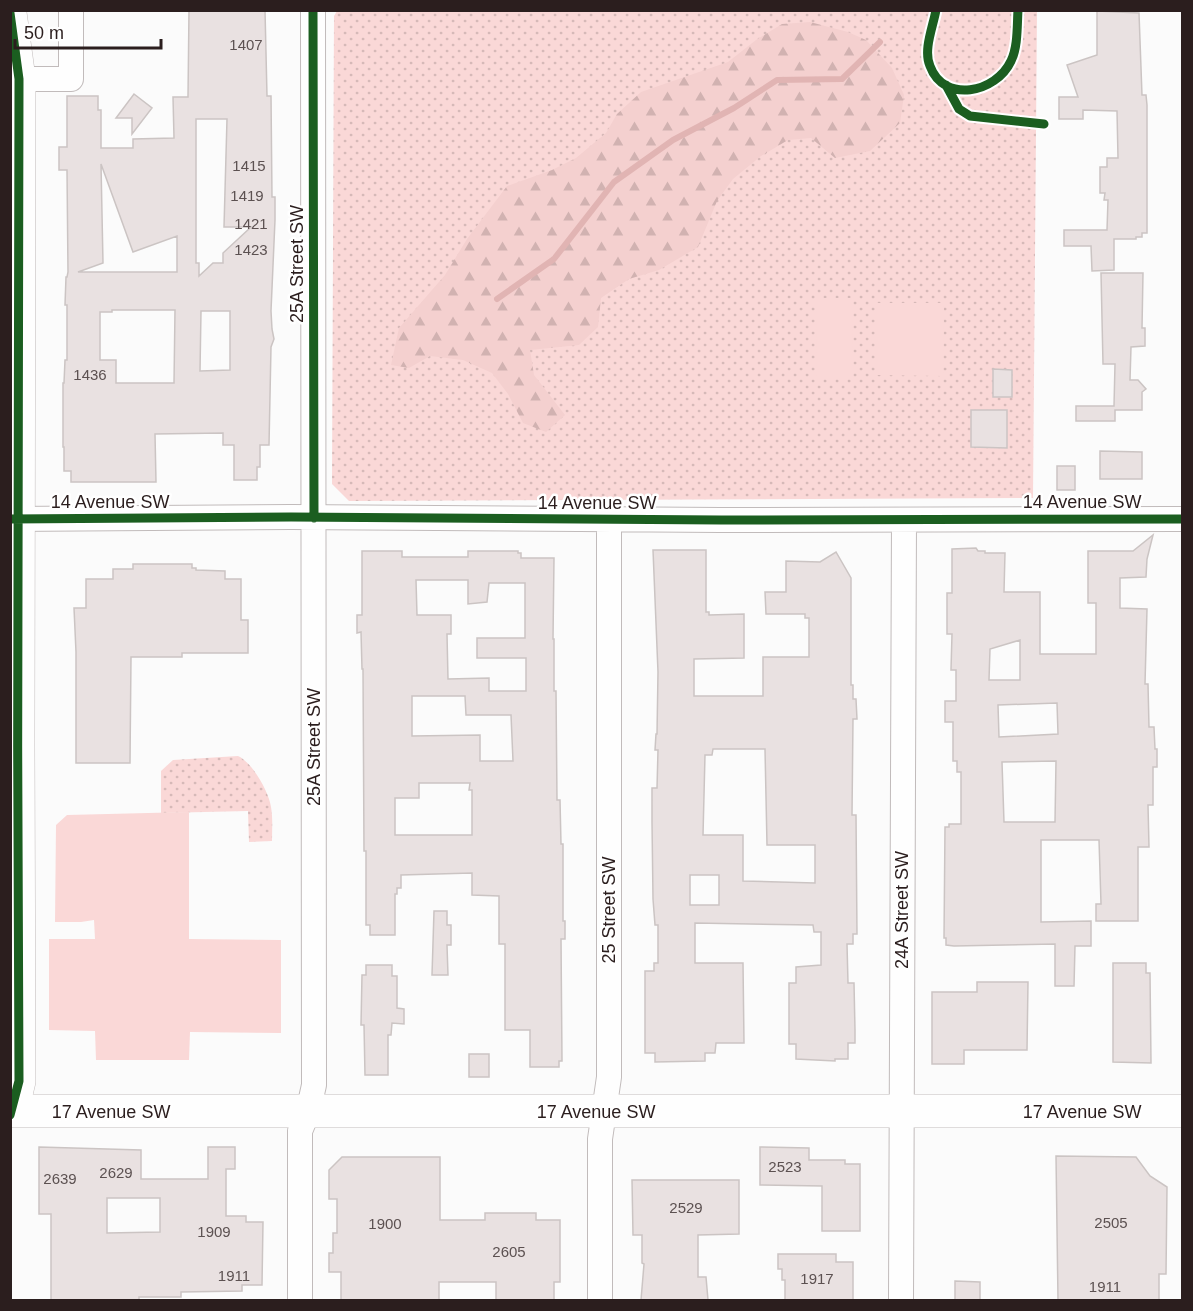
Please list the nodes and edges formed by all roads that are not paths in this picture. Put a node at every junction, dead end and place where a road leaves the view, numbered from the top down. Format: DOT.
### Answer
graph roads {
  1 [pos="30,10"];
  2 [pos="71,10"];
  3 [pos="313,10"];
  4 [pos="10,13"];
  5 [pos="19,79"];
  6 [pos="314,518"];
  7 [pos="15,519"];
  8 [pos="609,519"];
  9 [pos="1182,519"];
  10 [pos="904,520"];
  11 [pos="14,765"];
  12 [pos="1182,1111"];
  13 [pos="11,1112"];
  14 [pos="308,1112"];
  15 [pos="605,1112"];
  16 [pos="901,1112"];
  17 [pos="300,1300"];
  18 [pos="600,1300"];
  19 [pos="902,1300"];
  1 -- 5 [label="street"];
  2 -- 5 [label="street"];
  3 -- 6 [label="street, 25A Street SW"];
  4 -- 5 [label="street"];
  5 -- 7 [label="street"];
  6 -- 7 [label="street, 14 Avenue SW"];
  6 -- 8 [label="street, 14 Avenue SW"];
  6 -- 14 [label="street, 25A Street SW"];
  7 -- 11 [label="street"];
  8 -- 10 [label="street, 14 Avenue SW"];
  8 -- 15 [label="street, 25 Street SW"];
  9 -- 10 [label="street, 14 Avenue SW"];
  10 -- 16 [label="street, 24A Street SW"];
  11 -- 13 [label="street"];
  12 -- 16 [label="street, 17 Avenue SW"];
  13 -- 14 [label="street, 17 Avenue SW"];
  14 -- 15 [label="street, 17 Avenue SW"];
  14 -- 17 [label="street, 25A Street SW"];
  15 -- 16 [label="street, 17 Avenue SW"];
  15 -- 18 [label="street, 25 Street SW"];
  16 -- 19 [label="street, 24A Street SW"];
}
